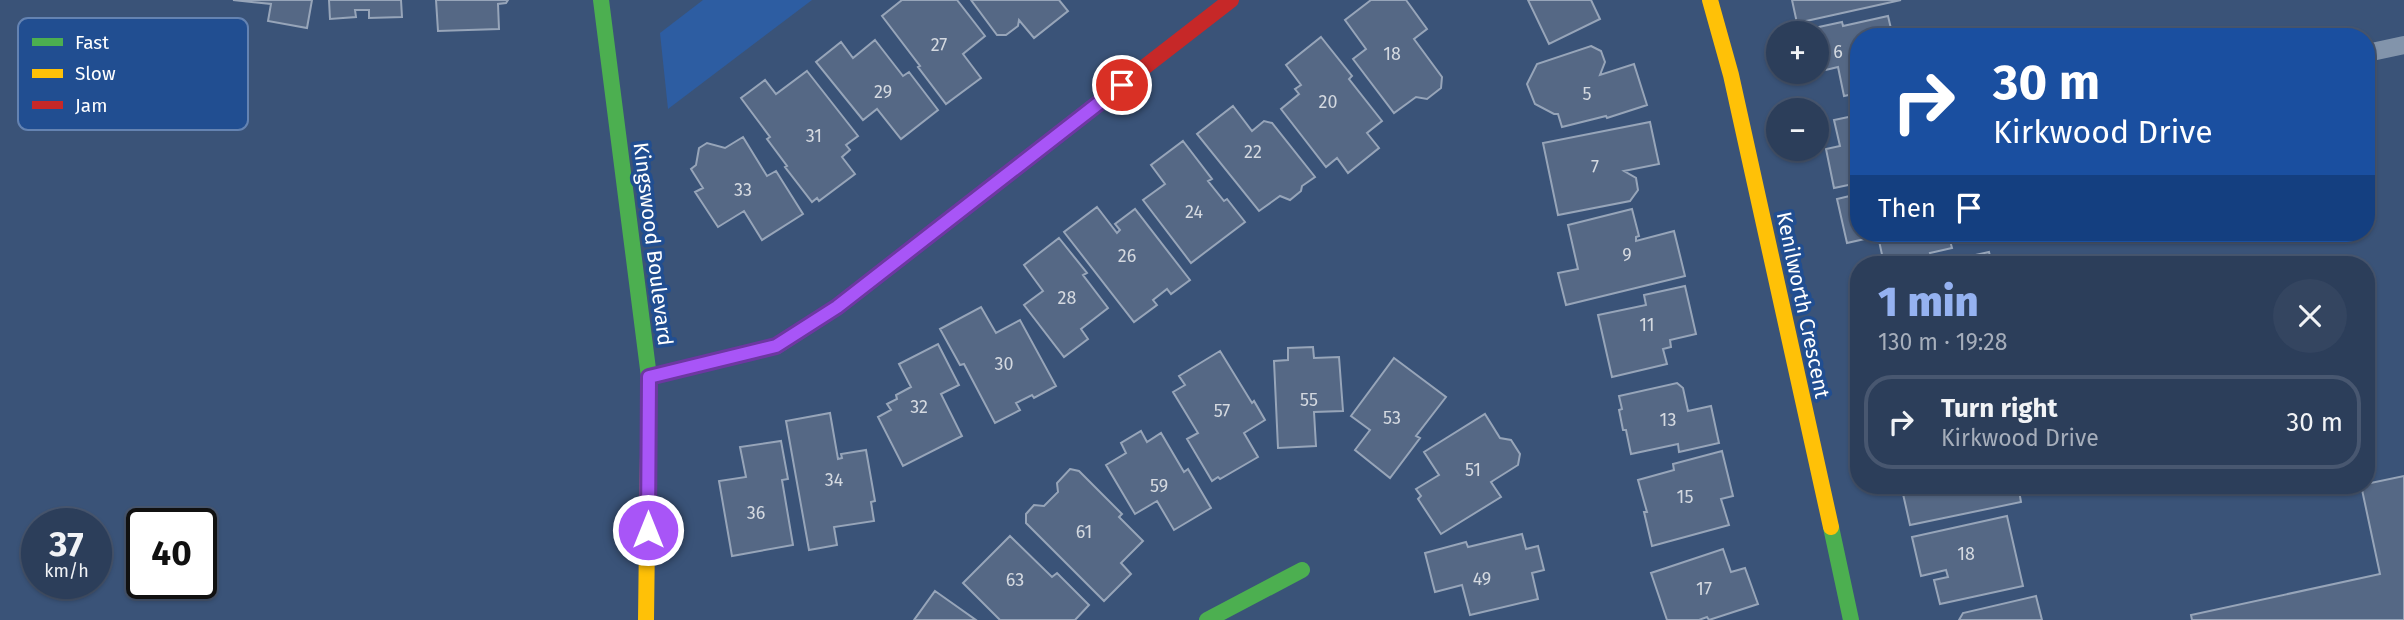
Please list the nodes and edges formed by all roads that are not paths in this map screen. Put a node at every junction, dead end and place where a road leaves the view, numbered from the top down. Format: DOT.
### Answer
graph roads {
  1 [pos="601,0"];
  2 [pos="1231,0"];
  3 [pos="1710,0"];
  4 [pos="2404,45"];
  5 [pos="2375,51"];
  6 [pos="649,377"];
  7 [pos="1302,570"];
  8 [pos="646,620"];
  9 [pos="1207,620"];
  10 [pos="1851,620"];
  1 -- 6 [label="street, Kingswood Boulevard"];
  2 -- 6 [label="street"];
  3 -- 10 [label="street, Kenilworth Crescent"];
  4 -- 5 [label="lane"];
  6 -- 8 [label="street, Kingswood Boulevard"];
  7 -- 9 [label="street"];
}
